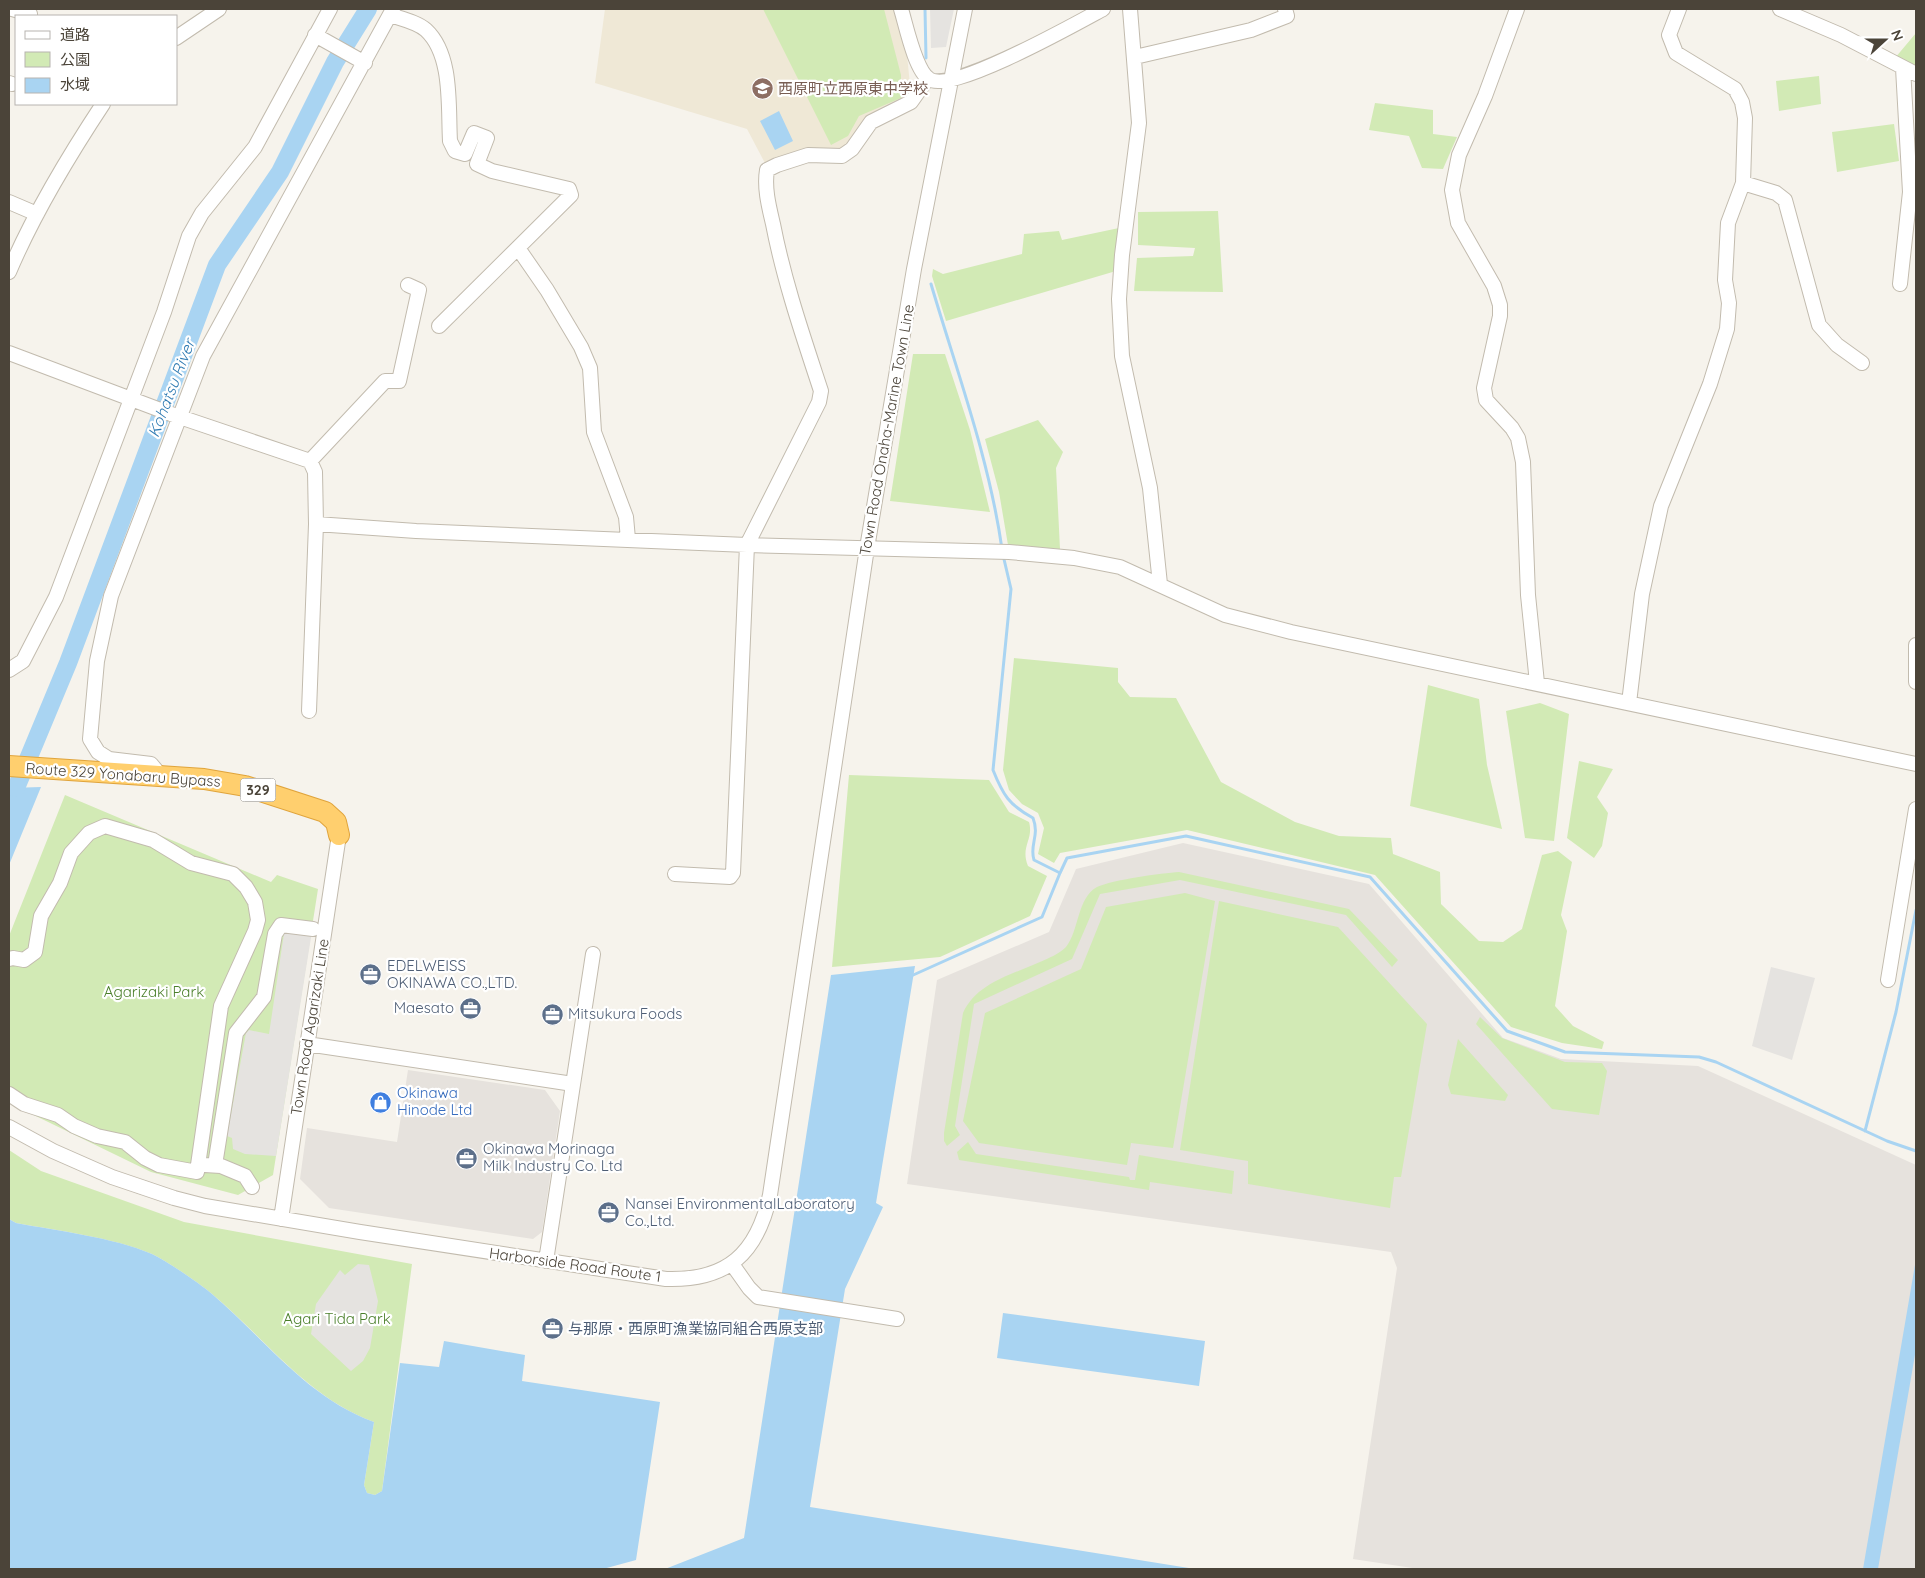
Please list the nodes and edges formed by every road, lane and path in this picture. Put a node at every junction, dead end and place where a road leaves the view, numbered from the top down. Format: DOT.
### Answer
graph roads {
  1 [pos="12,9"];
  2 [pos="219,9"];
  3 [pos="330,9"];
  4 [pos="901,9"];
  5 [pos="965,9"];
  6 [pos="1103,9"];
  7 [pos="1130,9"];
  8 [pos="1285,9"];
  9 [pos="1517,9"];
  10 [pos="1679,9"];
  11 [pos="1788,10"];
  12 [pos="392,12"];
  13 [pos="30,14"];
  14 [pos="178,37"];
  15 [pos="317,37"];
  16 [pos="1135,57"];
  17 [pos="362,61"];
  18 [pos="1910,71"];
  19 [pos="928,78"];
  20 [pos="952,80"];
  21 [pos="102,105"];
  22 [pos="1743,183"];
  23 [pos="9,202"];
  24 [pos="37,214"];
  25 [pos="518,248"];
  26 [pos="9,272"];
  27 [pos="1900,284"];
  28 [pos="408,285"];
  29 [pos="439,326"];
  30 [pos="9,354"];
  31 [pos="1862,363"];
  32 [pos="135,401"];
  33 [pos="175,415"];
  34 [pos="310,461"];
  35 [pos="316,524"];
  36 [pos="628,539"];
  37 [pos="747,545"];
  38 [pos="867,548"];
  39 [pos="1160,584"];
  40 [pos="1916,645"];
  41 [pos="9,670"];
  42 [pos="1916,682"];
  43 [pos="1537,683"];
  44 [pos="1629,703"];
  45 [pos="309,711"];
  46 [pos="1916,764"];
  47 [pos="9,766"];
  48 [pos="161,776"];
  49 [pos="1916,808"];
  50 [pos="338,835"];
  51 [pos="821,853"];
  52 [pos="675,874"];
  53 [pos="256,927"];
  54 [pos="313,929"];
  55 [pos="275,934"];
  56 [pos="593,954"];
  57 [pos="9,959"];
  58 [pos="1888,980"];
  59 [pos="217,1030"];
  60 [pos="236,1033"];
  61 [pos="307,1044"];
  62 [pos="229,1073"];
  63 [pos="573,1084"];
  64 [pos="209,1088"];
  65 [pos="9,1094"];
  66 [pos="9,1127"];
  67 [pos="215,1165"];
  68 [pos="197,1166"];
  69 [pos="252,1187"];
  70 [pos="281,1219"];
  71 [pos="546,1262"];
  72 [pos="732,1264"];
  73 [pos="897,1319"];
  1 -- 13 [label="street"];
  2 -- 14 [label="street"];
  3 -- 15 [label="street"];
  4 -- 19 [label="street"];
  5 -- 20 [label="street, Town Road Onaha-Marine Town Line"];
  6 -- 20 [label="street"];
  7 -- 16 [label="street"];
  8 -- 16 [label="street"];
  9 -- 43 [label="street"];
  10 -- 22 [label="street"];
  11 -- 18 [label="street"];
  12 -- 17 [label="street"];
  12 -- 25 [label="street"];
  15 -- 17 [label="street"];
  15 -- 32 [label="street"];
  16 -- 39 [label="street"];
  17 -- 33 [label="street"];
  18 -- 27 [label="street"];
  19 -- 20 [label="street"];
  19 -- 37 [label="street"];
  20 -- 38 [label="street, Town Road Onaha-Marine Town Line"];
  21 -- 24 [label="street"];
  22 -- 31 [label="street"];
  22 -- 44 [label="street"];
  23 -- 24 [label="street"];
  24 -- 26 [label="street"];
  25 -- 29 [label="street"];
  25 -- 36 [label="street"];
  28 -- 34 [label="street"];
  30 -- 32 [label="street"];
  32 -- 33 [label="street"];
  32 -- 41 [label="street"];
  33 -- 34 [label="street"];
  33 -- 48 [label="street"];
  34 -- 35 [label="street"];
  35 -- 36 [label="street"];
  35 -- 45 [label="street"];
  36 -- 37 [label="street"];
  37 -- 38 [label="street"];
  37 -- 52 [label="street"];
  38 -- 39 [label="street"];
  38 -- 51 [label="street, Town Road Onaha-Marine Town Line"];
  39 -- 43 [label="street"];
  40 -- 42 [label="street"];
  43 -- 44 [label="street"];
  44 -- 46 [label="street"];
  47 -- 48 [label="highway, Route 329 Yonabaru Bypass / 329"];
  48 -- 50 [label="highway, Route 329 Yonabaru Bypass / 329"];
  49 -- 58 [label="street"];
  50 -- 61 [label="street, Town Road Agarizaki Line"];
  51 -- 72 [label="street, Harborside Road Route 1"];
  53 -- 55 [label="street"];
  53 -- 57 [label="street"];
  53 -- 59 [label="street"];
  54 -- 55 [label="street"];
  55 -- 60 [label="street"];
  56 -- 63 [label="street"];
  59 -- 60 [label="street"];
  59 -- 64 [label="street"];
  60 -- 62 [label="street"];
  61 -- 63 [label="street"];
  61 -- 70 [label="street, Town Road Agarizaki Line"];
  62 -- 64 [label="street"];
  62 -- 67 [label="street"];
  63 -- 71 [label="street"];
  64 -- 68 [label="street"];
  65 -- 68 [label="street"];
  66 -- 70 [label="street, Harborside Road Route 1"];
  67 -- 68 [label="street"];
  67 -- 69 [label="street"];
  70 -- 71 [label="street, Harborside Road Route 1"];
  71 -- 72 [label="street, Harborside Road Route 1"];
  72 -- 73 [label="street"];
}
